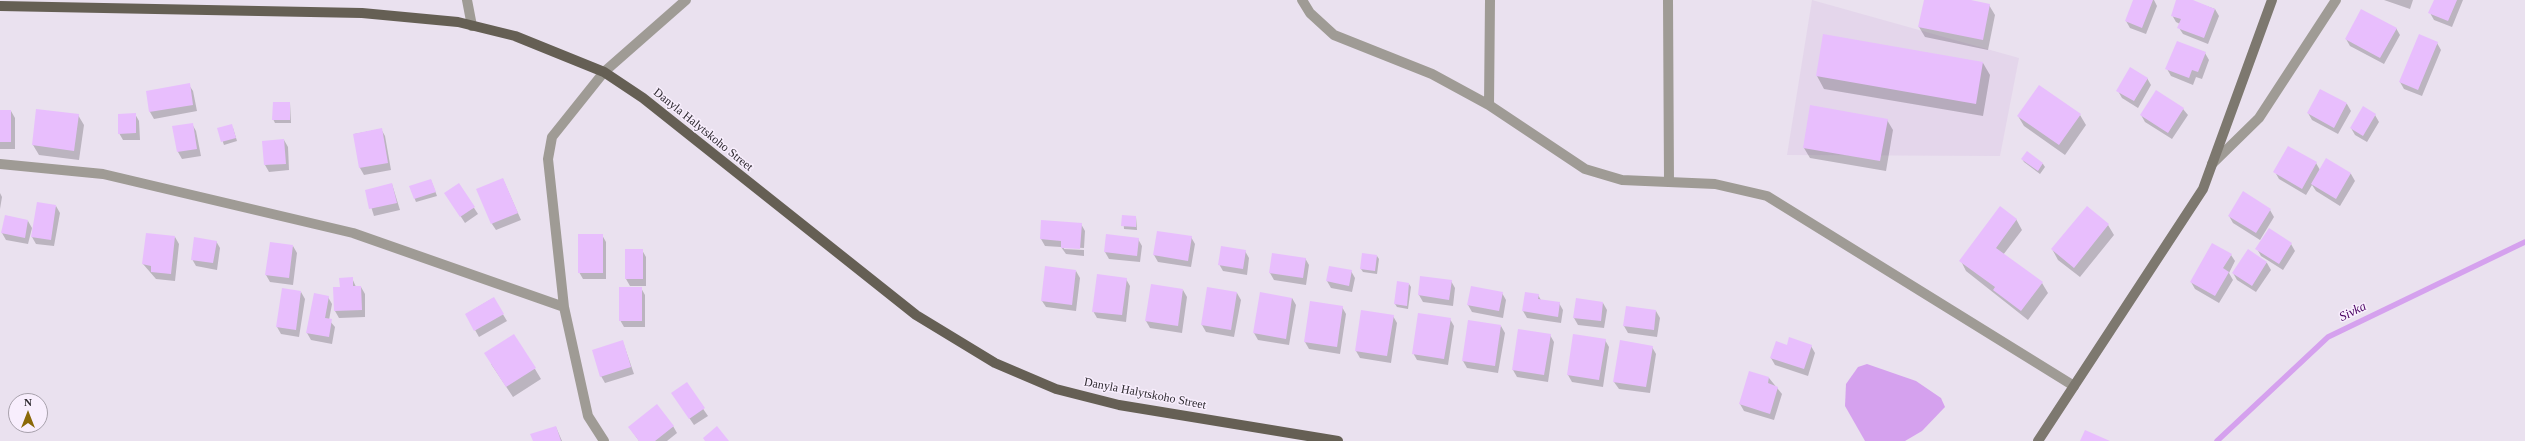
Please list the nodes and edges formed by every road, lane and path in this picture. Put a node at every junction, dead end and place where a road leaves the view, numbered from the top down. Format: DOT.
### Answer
graph roads {
  1 [pos="467,0"];
  2 [pos="686,0"];
  3 [pos="1302,0"];
  4 [pos="1490,0"];
  5 [pos="1668,0"];
  6 [pos="2272,0"];
  7 [pos="2336,0"];
  8 [pos="0,6"];
  9 [pos="472,26"];
  10 [pos="604,72"];
  11 [pos="1489,105"];
  12 [pos="0,164"];
  13 [pos="2212,164"];
  14 [pos="1669,182"];
  15 [pos="564,307"];
  16 [pos="2074,386"];
  17 [pos="604,441"];
  18 [pos="1338,441"];
  19 [pos="2038,441"];
  1 -- 9 [label="street"];
  2 -- 10 [label="street"];
  3 -- 11 [label="street"];
  4 -- 11 [label="street"];
  5 -- 14 [label="street"];
  6 -- 13 [label="street"];
  7 -- 13 [label="street"];
  8 -- 9 [label="main road, Danyla Halytskoho Street"];
  9 -- 10 [label="main road, Danyla Halytskoho Street"];
  10 -- 15 [label="street"];
  10 -- 18 [label="main road, Danyla Halytskoho Street"];
  11 -- 14 [label="street"];
  12 -- 15 [label="street"];
  13 -- 16 [label="street"];
  14 -- 16 [label="street"];
  15 -- 17 [label="street"];
  16 -- 19 [label="street"];
}
